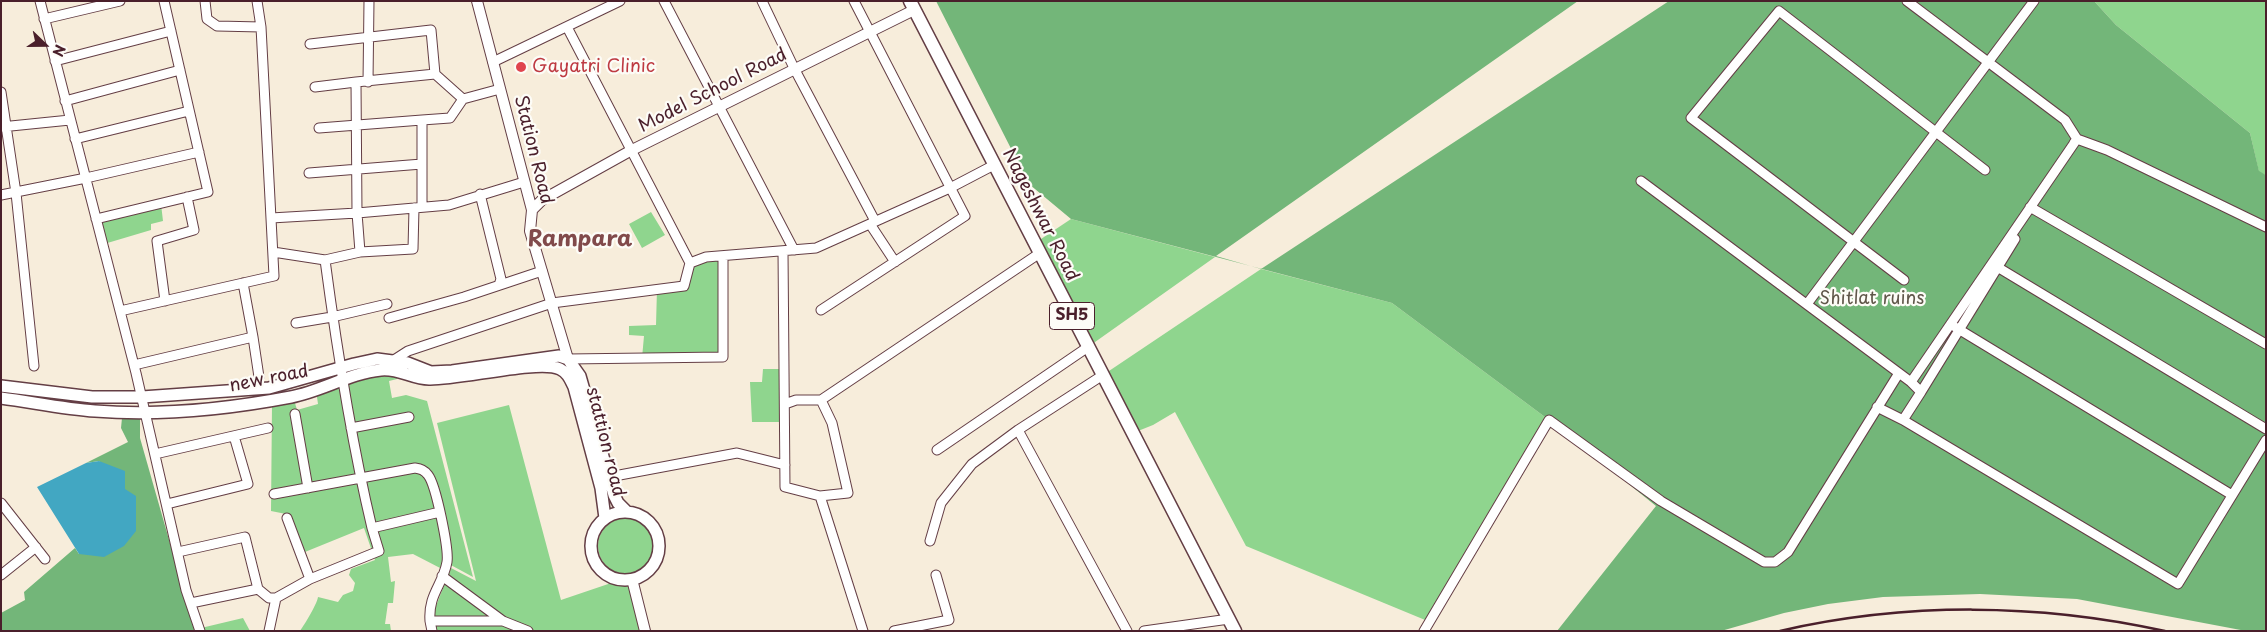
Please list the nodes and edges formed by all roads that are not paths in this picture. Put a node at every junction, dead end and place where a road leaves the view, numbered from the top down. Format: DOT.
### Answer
graph roads {
  1 [pos="40,1"];
  2 [pos="120,1"];
  3 [pos="164,1"];
  4 [pos="205,1"];
  5 [pos="257,1"];
  6 [pos="369,1"];
  7 [pos="477,1"];
  8 [pos="620,1"];
  9 [pos="664,1"];
  10 [pos="762,1"];
  11 [pos="854,1"];
  12 [pos="1907,1"];
  13 [pos="2034,1"];
  14 [pos="912,6"];
  15 [pos="44,19"];
  16 [pos="261,27"];
  17 [pos="567,27"];
  18 [pos="869,31"];
  19 [pos="171,32"];
  20 [pos="368,37"];
  21 [pos="310,44"];
  22 [pos="55,61"];
  23 [pos="493,62"];
  24 [pos="1988,63"];
  25 [pos="794,68"];
  26 [pos="180,70"];
  27 [pos="435,74"];
  28 [pos="356,82"];
  29 [pos="368,82"];
  30 [pos="315,87"];
  31 [pos="500,89"];
  32 [pos="1,92"];
  33 [pos="463,99"];
  34 [pos="65,101"];
  35 [pos="718,106"];
  36 [pos="189,111"];
  37 [pos="70,120"];
  38 [pos="422,120"];
  39 [pos="4,126"];
  40 [pos="357,126"];
  41 [pos="319,128"];
  42 [pos="1936,132"];
  43 [pos="75,139"];
  44 [pos="2077,139"];
  45 [pos="630,151"];
  46 [pos="199,152"];
  47 [pos="422,164"];
  48 [pos="994,165"];
  49 [pos="356,170"];
  50 [pos="1985,170"];
  51 [pos="309,173"];
  52 [pos="86,178"];
  53 [pos="1641,181"];
  54 [pos="524,182"];
  55 [pos="950,188"];
  56 [pos="16,193"];
  57 [pos="480,194"];
  58 [pos="1,195"];
  59 [pos="187,197"];
  60 [pos="418,208"];
  61 [pos="2032,208"];
  62 [pos="532,210"];
  63 [pos="357,214"];
  64 [pos="272,218"];
  65 [pos="96,219"];
  66 [pos="873,222"];
  67 [pos="2266,227"];
  68 [pos="1853,242"];
  69 [pos="794,250"];
  70 [pos="783,251"];
  71 [pos="273,252"];
  72 [pos="360,252"];
  73 [pos="1040,253"];
  74 [pos="723,256"];
  75 [pos="324,260"];
  76 [pos="895,262"];
  77 [pos="690,263"];
  78 [pos="1995,265"];
  79 [pos="542,271"];
  80 [pos="1904,280"];
  81 [pos="243,283"];
  82 [pos="499,285"];
  83 [pos="165,301"];
  84 [pos="552,303"];
  85 [pos="387,304"];
  86 [pos="1807,304"];
  87 [pos="821,310"];
  88 [pos="120,311"];
  89 [pos="332,318"];
  90 [pos="389,318"];
  91 [pos="296,323"];
  92 [pos="1950,324"];
  93 [pos="1959,330"];
  94 [pos="253,337"];
  95 [pos="2266,344"];
  96 [pos="1088,347"];
  97 [pos="568,359"];
  98 [pos="134,365"];
  99 [pos="393,365"];
  100 [pos="34,366"];
  101 [pos="545,366"];
  102 [pos="1899,373"];
  103 [pos="341,374"];
  104 [pos="568,375"];
  105 [pos="1103,375"];
  106 [pos="259,377"];
  107 [pos="1911,382"];
  108 [pos="1,386"];
  109 [pos="1921,392"];
  110 [pos="142,397"];
  111 [pos="1,398"];
  112 [pos="821,400"];
  113 [pos="785,404"];
  114 [pos="1877,407"];
  115 [pos="145,411"];
  116 [pos="295,414"];
  117 [pos="409,417"];
  118 [pos="1903,420"];
  119 [pos="268,428"];
  120 [pos="351,428"];
  121 [pos="2266,429"];
  122 [pos="1018,430"];
  123 [pos="234,436"];
  124 [pos="2266,440"];
  125 [pos="937,450"];
  126 [pos="155,454"];
  127 [pos="785,465"];
  128 [pos="609,477"];
  129 [pos="360,479"];
  130 [pos="308,488"];
  131 [pos="274,494"];
  132 [pos="2232,495"];
  133 [pos="820,496"];
  134 [pos="166,504"];
  135 [pos="2,506"];
  136 [pos="626,511"];
  137 [pos="440,512"];
  138 [pos="287,518"];
  139 [pos="605,518"];
  140 [pos="372,528"];
  141 [pos="930,541"];
  142 [pos="36,547"];
  143 [pos="178,552"];
  144 [pos="45,558"];
  145 [pos="1,575"];
  146 [pos="936,575"];
  147 [pos="442,576"];
  148 [pos="632,579"];
  149 [pos="310,580"];
  150 [pos="258,589"];
  151 [pos="276,598"];
  152 [pos="191,603"];
  153 [pos="1228,619"];
  154 [pos="503,622"];
  155 [pos="431,626"];
  156 [pos="522,630"];
  157 [pos="200,631"];
  158 [pos="269,631"];
  159 [pos="645,631"];
  160 [pos="863,631"];
  161 [pos="894,631"];
  162 [pos="1127,631"];
  163 [pos="1144,631"];
  164 [pos="1235,631"];
  165 [pos="1424,631"];
  1 -- 15 [label="street"];
  2 -- 15 [label="street"];
  3 -- 19 [label="street"];
  4 -- 16 [label="street"];
  5 -- 16 [label="street"];
  6 -- 20 [label="street"];
  7 -- 23 [label="street, Station Road"];
  8 -- 17 [label="street"];
  9 -- 35 [label="street"];
  10 -- 25 [label="street"];
  11 -- 18 [label="street"];
  12 -- 24 [label="street"];
  13 -- 24 [label="street"];
  14 -- 18 [label="street, Model School Road"];
  14 -- 48 [label="main road, Nageshwar Road / SH5"];
  15 -- 22 [label="street"];
  16 -- 64 [label="street"];
  17 -- 23 [label="street"];
  17 -- 45 [label="street"];
  18 -- 25 [label="street, Model School Road"];
  18 -- 55 [label="street"];
  19 -- 22 [label="street"];
  19 -- 26 [label="street"];
  20 -- 21 [label="street"];
  20 -- 27 [label="street"];
  20 -- 29 [label="street"];
  22 -- 34 [label="street"];
  23 -- 31 [label="street, Station Road"];
  24 -- 42 [label="street"];
  24 -- 44 [label="street"];
  25 -- 35 [label="street, Model School Road"];
  25 -- 66 [label="street"];
  26 -- 34 [label="street"];
  26 -- 36 [label="street"];
  27 -- 29 [label="street"];
  27 -- 33 [label="street"];
  28 -- 29 [label="street"];
  28 -- 30 [label="street"];
  28 -- 40 [label="street"];
  31 -- 33 [label="street"];
  31 -- 54 [label="street, Station Road"];
  32 -- 39 [label="street"];
  33 -- 38 [label="street"];
  34 -- 37 [label="street"];
  35 -- 45 [label="street, Model School Road"];
  35 -- 69 [label="street"];
  36 -- 43 [label="street"];
  36 -- 46 [label="street"];
  37 -- 39 [label="street"];
  37 -- 43 [label="street"];
  38 -- 40 [label="street"];
  38 -- 47 [label="street"];
  39 -- 56 [label="street"];
  40 -- 41 [label="street"];
  40 -- 49 [label="street"];
  42 -- 50 [label="street"];
  42 -- 68 [label="street"];
  42 -- 68 [label="street"];
  43 -- 52 [label="street"];
  44 -- 61 [label="street"];
  44 -- 67 [label="street"];
  45 -- 62 [label="street, Model School Road"];
  45 -- 77 [label="street"];
  46 -- 52 [label="street"];
  46 -- 59 [label="street"];
  47 -- 49 [label="street"];
  47 -- 60 [label="street"];
  48 -- 55 [label="street"];
  48 -- 73 [label="main road, Nageshwar Road / SH5"];
  49 -- 51 [label="street"];
  49 -- 63 [label="street"];
  52 -- 56 [label="street"];
  52 -- 65 [label="street"];
  53 -- 86 [label="street"];
  54 -- 57 [label="street"];
  54 -- 62 [label="street, Station Road"];
  55 -- 66 [label="street"];
  55 -- 76 [label="street"];
  56 -- 58 [label="street"];
  56 -- 100 [label="street"];
  57 -- 60 [label="street"];
  57 -- 82 [label="street"];
  59 -- 65 [label="street"];
  59 -- 83 [label="street"];
  60 -- 63 [label="street"];
  60 -- 72 [label="street"];
  61 -- 78 [label="street"];
  61 -- 95 [label="street"];
  62 -- 79 [label="street, Station Road"];
  63 -- 64 [label="street"];
  63 -- 72 [label="street"];
  64 -- 71 [label="street"];
  65 -- 88 [label="street"];
  66 -- 69 [label="street"];
  66 -- 76 [label="street"];
  68 -- 80 [label="street"];
  68 -- 86 [label="street"];
  69 -- 70 [label="street"];
  70 -- 74 [label="street"];
  70 -- 113 [label="street"];
  71 -- 75 [label="street"];
  71 -- 81 [label="street"];
  72 -- 75 [label="street"];
  73 -- 96 [label="main road, Nageshwar Road / SH5"];
  73 -- 112 [label="street"];
  74 -- 77 [label="street"];
  74 -- 97 [label="street"];
  75 -- 89 [label="street"];
  76 -- 87 [label="street"];
  77 -- 84 [label="street"];
  78 -- 92 [label="street"];
  78 -- 93 [label="street"];
  78 -- 121 [label="street"];
  79 -- 82 [label="street"];
  79 -- 84 [label="street"];
  81 -- 83 [label="street"];
  81 -- 94 [label="street"];
  82 -- 90 [label="street"];
  83 -- 88 [label="street"];
  84 -- 97 [label="street"];
  84 -- 99 [label="street"];
  85 -- 89 [label="street"];
  86 -- 102 [label="street"];
  88 -- 98 [label="street"];
  89 -- 91 [label="street"];
  89 -- 103 [label="street"];
  92 -- 93 [label="street"];
  92 -- 107 [label="street"];
  93 -- 109 [label="street"];
  93 -- 132 [label="street"];
  94 -- 98 [label="street"];
  94 -- 106 [label="street"];
  96 -- 105 [label="main road, Nageshwar Road / SH5"];
  96 -- 125 [label="street"];
  97 -- 99 [label="main road, new road"];
  97 -- 101 [label="street"];
  97 -- 104 [label="street"];
  97 -- 128 [label="main road"];
  98 -- 110 [label="street"];
  99 -- 101 [label="main road, new road"];
  99 -- 103 [label="main road, new road"];
  101 -- 104 [label="main road, new road"];
  102 -- 107 [label="street"];
  102 -- 114 [label="street"];
  103 -- 110 [label="main road, new road"];
  103 -- 115 [label="main road, new road"];
  103 -- 120 [label="street"];
  104 -- 139 [label="main road, stattion road"];
  105 -- 122 [label="street"];
  105 -- 153 [label="main road, Nageshwar Road / SH5"];
  107 -- 109 [label="street"];
  108 -- 110 [label="main road, new road"];
  109 -- 118 [label="street"];
  110 -- 115 [label="street"];
  111 -- 115 [label="main road, new road"];
  112 -- 113 [label="street"];
  112 -- 133 [label="street"];
  113 -- 127 [label="street"];
  114 -- 118 [label="street"];
  114 -- 165 [label="street"];
  115 -- 126 [label="street"];
  116 -- 130 [label="street"];
  117 -- 120 [label="street"];
  118 -- 132 [label="street"];
  119 -- 123 [label="street"];
  120 -- 129 [label="street"];
  122 -- 141 [label="street"];
  122 -- 162 [label="street"];
  123 -- 126 [label="street"];
  123 -- 134 [label="street"];
  124 -- 132 [label="street"];
  126 -- 134 [label="street"];
  127 -- 128 [label="street"];
  127 -- 133 [label="street"];
  128 -- 136 [label="main road"];
  129 -- 130 [label="street"];
  129 -- 137 [label="street"];
  129 -- 140 [label="street"];
  130 -- 131 [label="street"];
  133 -- 160 [label="street"];
  134 -- 143 [label="street"];
  135 -- 142 [label="street"];
  136 -- 139 [label="main road"];
  136 -- 148 [label="main road"];
  137 -- 140 [label="street"];
  137 -- 147 [label="street"];
  138 -- 149 [label="street"];
  139 -- 148 [label="main road"];
  140 -- 149 [label="street"];
  142 -- 144 [label="street"];
  142 -- 145 [label="street"];
  143 -- 150 [label="street"];
  143 -- 152 [label="street"];
  146 -- 161 [label="street"];
  147 -- 154 [label="street"];
  147 -- 155 [label="street"];
  148 -- 159 [label="street"];
  149 -- 151 [label="street"];
  150 -- 151 [label="street"];
  150 -- 152 [label="street"];
  151 -- 158 [label="street"];
  152 -- 157 [label="street"];
  153 -- 163 [label="street"];
  153 -- 164 [label="main road, Nageshwar Road / SH5"];
  154 -- 155 [label="street"];
  154 -- 156 [label="street"];
}
